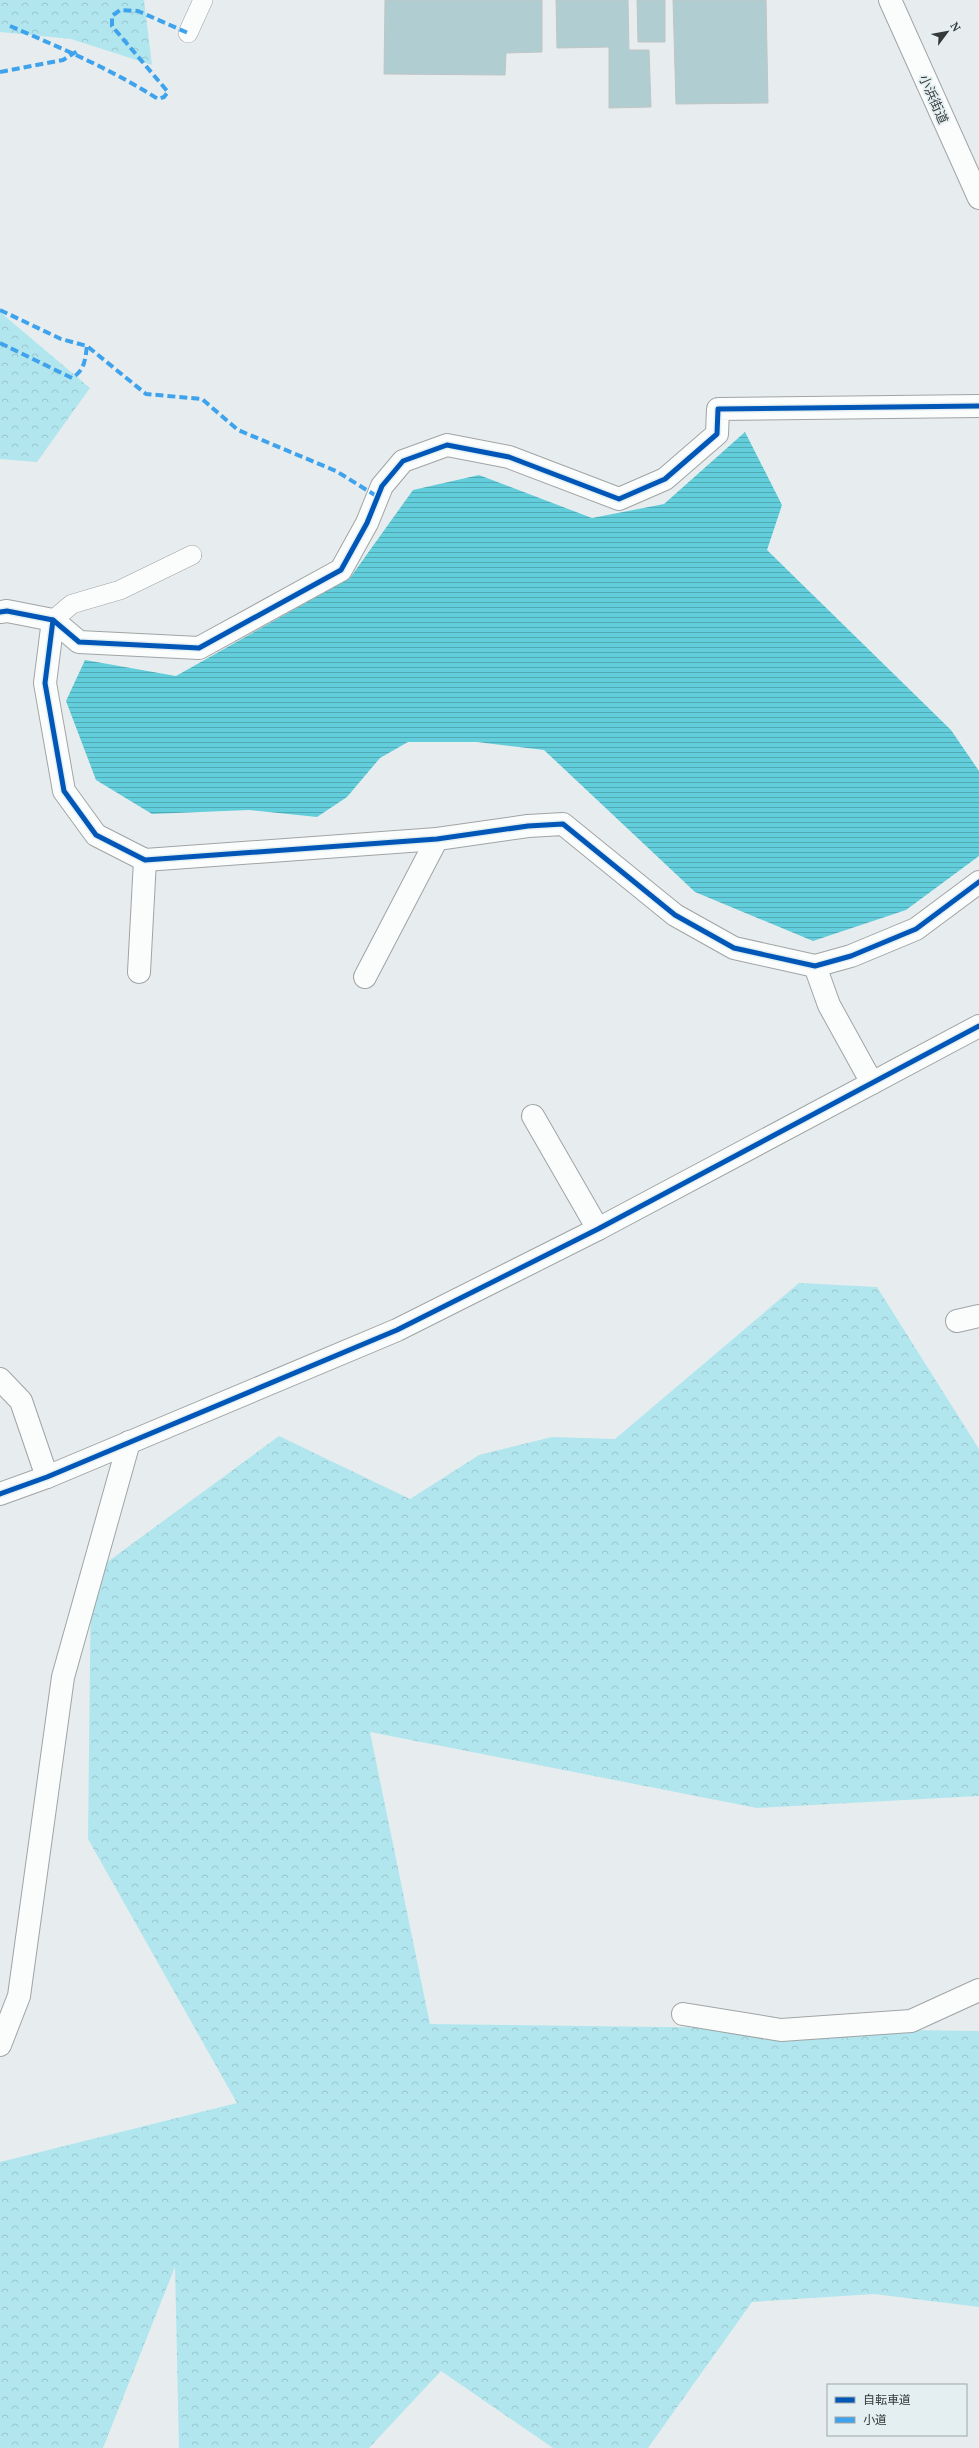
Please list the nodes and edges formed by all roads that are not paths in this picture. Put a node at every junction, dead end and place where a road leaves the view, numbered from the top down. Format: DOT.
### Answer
graph roads {
  1 [pos="202,0"];
  2 [pos="890,0"];
  3 [pos="188,33"];
  4 [pos="979,198"];
  5 [pos="979,406"];
  6 [pos="192,556"];
  7 [pos="0,612"];
  8 [pos="53,620"];
  9 [pos="437,839"];
  10 [pos="145,860"];
  11 [pos="979,882"];
  12 [pos="816,966"];
  13 [pos="139,972"];
  14 [pos="365,977"];
  15 [pos="979,1026"];
  16 [pos="872,1083"];
  17 [pos="534,1116"];
  18 [pos="598,1229"];
  19 [pos="979,1316"];
  20 [pos="957,1321"];
  21 [pos="0,1379"];
  22 [pos="129,1442"];
  23 [pos="47,1477"];
  24 [pos="0,1494"];
  25 [pos="979,1990"];
  26 [pos="683,2014"];
  27 [pos="0,2045"];
  1 -- 3 [label="lane"];
  2 -- 4 [label="street, 小浜街道"];
  5 -- 8 [label="street"];
  6 -- 8 [label="lane"];
  7 -- 8 [label="street"];
  8 -- 10 [label="street"];
  9 -- 10 [label="street"];
  9 -- 12 [label="street"];
  9 -- 14 [label="street"];
  10 -- 13 [label="street"];
  11 -- 12 [label="street"];
  12 -- 16 [label="street"];
  15 -- 16 [label="street"];
  16 -- 18 [label="street"];
  17 -- 18 [label="street"];
  18 -- 22 [label="street"];
  19 -- 20 [label="street"];
  21 -- 23 [label="street"];
  22 -- 23 [label="street"];
  22 -- 27 [label="street"];
  23 -- 24 [label="street"];
  25 -- 26 [label="street"];
}
